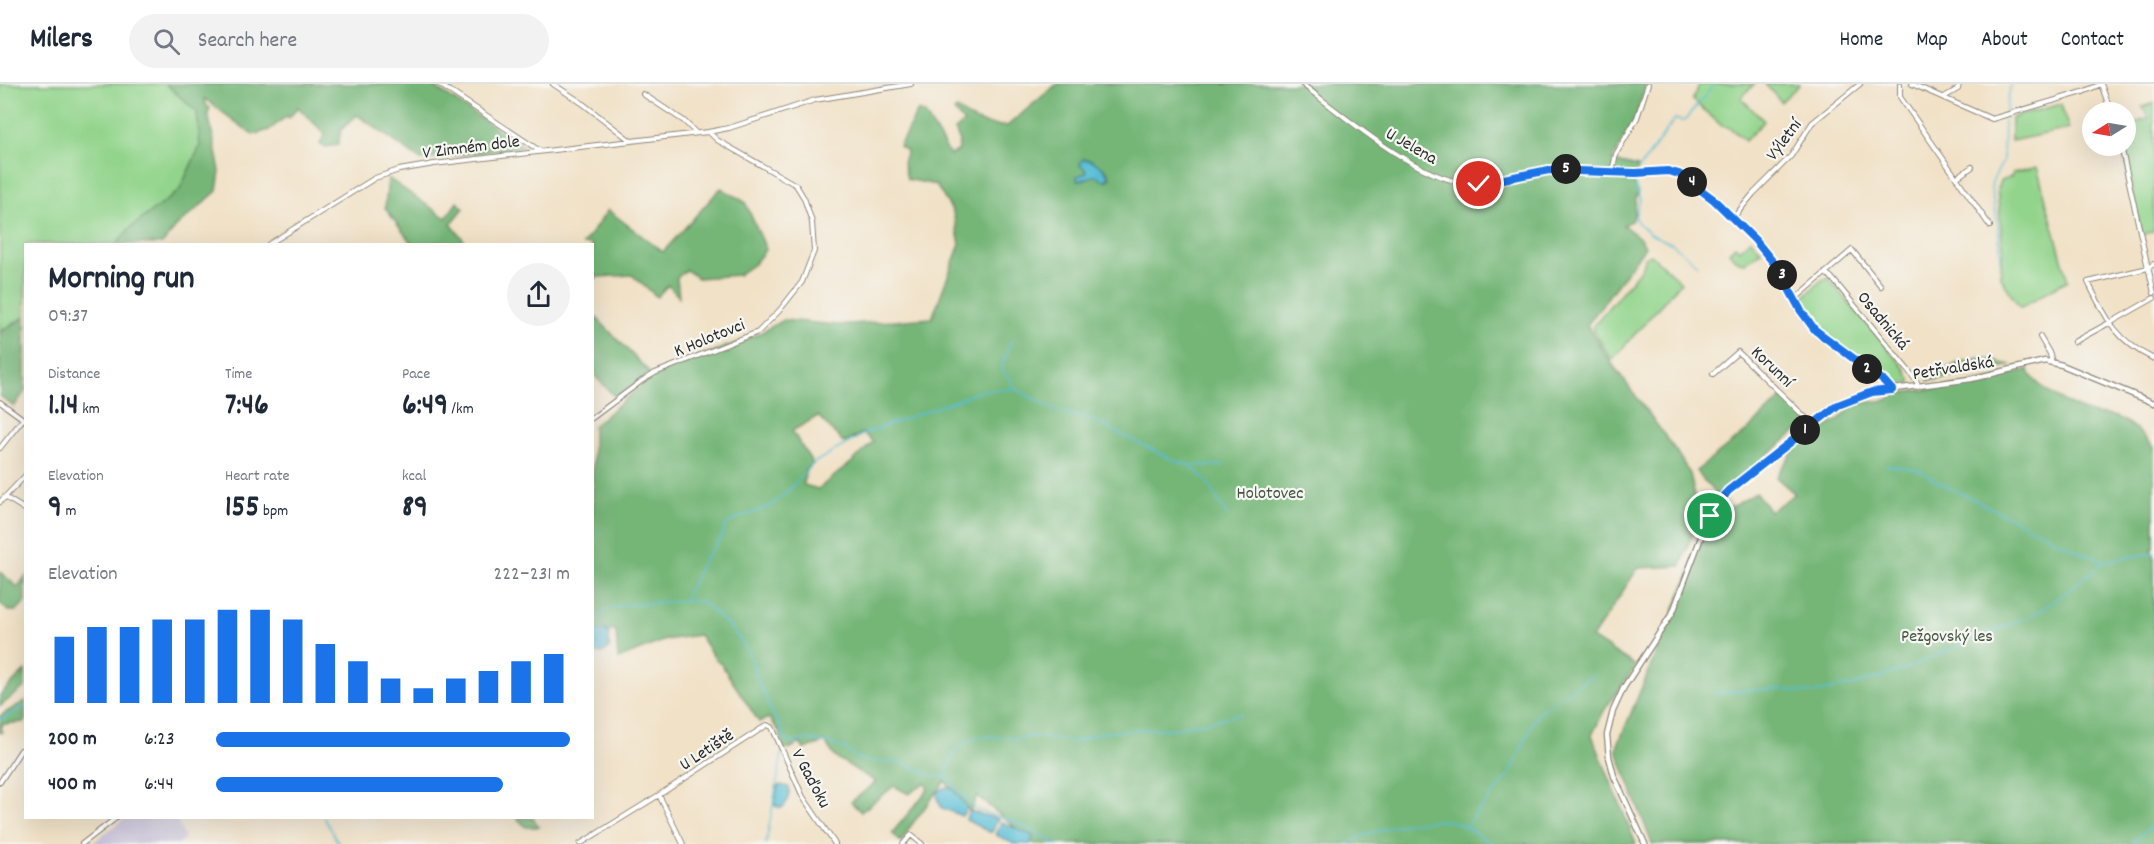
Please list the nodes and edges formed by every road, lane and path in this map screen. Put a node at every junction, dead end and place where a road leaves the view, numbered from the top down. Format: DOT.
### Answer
graph roads {
  1 [pos="439,84"];
  2 [pos="553,84"];
  3 [pos="911,84"];
  4 [pos="1302,84"];
  5 [pos="1647,84"];
  6 [pos="1860,84"];
  7 [pos="1900,84"];
  8 [pos="1912,84"];
  9 [pos="1959,84"];
  10 [pos="2101,84"];
  11 [pos="643,94"];
  12 [pos="1944,98"];
  13 [pos="2107,102"];
  14 [pos="708,132"];
  15 [pos="696,133"];
  16 [pos="632,141"];
  17 [pos="541,151"];
  18 [pos="2123,156"];
  19 [pos="1972,167"];
  20 [pos="1612,171"];
  21 [pos="1956,178"];
  22 [pos="1734,217"];
  23 [pos="1990,226"];
  24 [pos="271,243"];
  25 [pos="2154,264"];
  26 [pos="2148,270"];
  27 [pos="1825,273"];
  28 [pos="1881,286"];
  29 [pos="2154,293"];
  30 [pos="2154,298"];
  31 [pos="1795,299"];
  32 [pos="2109,323"];
  33 [pos="2040,337"];
  34 [pos="2074,342"];
  35 [pos="2154,359"];
  36 [pos="2052,363"];
  37 [pos="1713,374"];
  38 [pos="1918,387"];
  39 [pos="1892,390"];
  40 [pos="0,402"];
  41 [pos="2154,404"];
  42 [pos="594,416"];
  43 [pos="24,420"];
  44 [pos="1812,424"];
  45 [pos="0,448"];
  46 [pos="24,477"];
  47 [pos="5,497"];
  48 [pos="0,502"];
  49 [pos="24,509"];
  50 [pos="767,725"];
  51 [pos="21,750"];
  52 [pos="0,782"];
  53 [pos="659,795"];
  54 [pos="115,819"];
  55 [pos="82,844"];
  56 [pos="580,844"];
  57 [pos="683,844"];
  58 [pos="835,844"];
  59 [pos="903,844"];
  60 [pos="922,844"];
  61 [pos="1645,844"];
  1 -- 17 [label="street"];
  2 -- 16 [label="street"];
  3 -- 14 [label="street, V Zimném dole"];
  4 -- 20 [label="street, U Jelena"];
  5 -- 20 [label="street"];
  6 -- 22 [label="street, Výletní"];
  7 -- 21 [label="street"];
  8 -- 12 [label="street"];
  9 -- 12 [label="street"];
  10 -- 12 [label="street"];
  10 -- 13 [label="street"];
  11 -- 15 [label="street"];
  14 -- 15 [label="street, V Zimném dole"];
  14 -- 42 [label="street, K Holotovci"];
  15 -- 16 [label="street, V Zimném dole"];
  16 -- 17 [label="street, V Zimném dole"];
  17 -- 24 [label="street, V Zimném dole"];
  18 -- 26 [label="street"];
  19 -- 21 [label="street"];
  20 -- 22 [label="street, U Jelena"];
  21 -- 23 [label="street"];
  22 -- 31 [label="street, U Jelena"];
  25 -- 26 [label="street"];
  26 -- 29 [label="street"];
  26 -- 32 [label="street"];
  27 -- 28 [label="street, Osadnická"];
  27 -- 31 [label="street, Osadnická"];
  27 -- 38 [label="street, Osadnická"];
  30 -- 32 [label="street"];
  31 -- 39 [label="street, U Jelena"];
  32 -- 34 [label="street"];
  32 -- 35 [label="street"];
  33 -- 36 [label="street"];
  36 -- 38 [label="street, Petřvaldská"];
  36 -- 41 [label="street, Petřvaldská"];
  37 -- 44 [label="street, Korunní"];
  38 -- 39 [label="street, Petřvaldská"];
  39 -- 44 [label="street, Petřvaldská"];
  40 -- 43 [label="street"];
  43 -- 45 [label="street"];
  44 -- 61 [label="street, Petřvaldská"];
  46 -- 47 [label="street"];
  47 -- 48 [label="street"];
  47 -- 49 [label="street"];
  50 -- 53 [label="street, U Letiště"];
  50 -- 58 [label="street, V Gaďoku"];
  51 -- 52 [label="street"];
  53 -- 56 [label="street, U Letiště"];
  53 -- 57 [label="street"];
  54 -- 55 [label="street"];
  59 -- 60 [label="street"];
}
